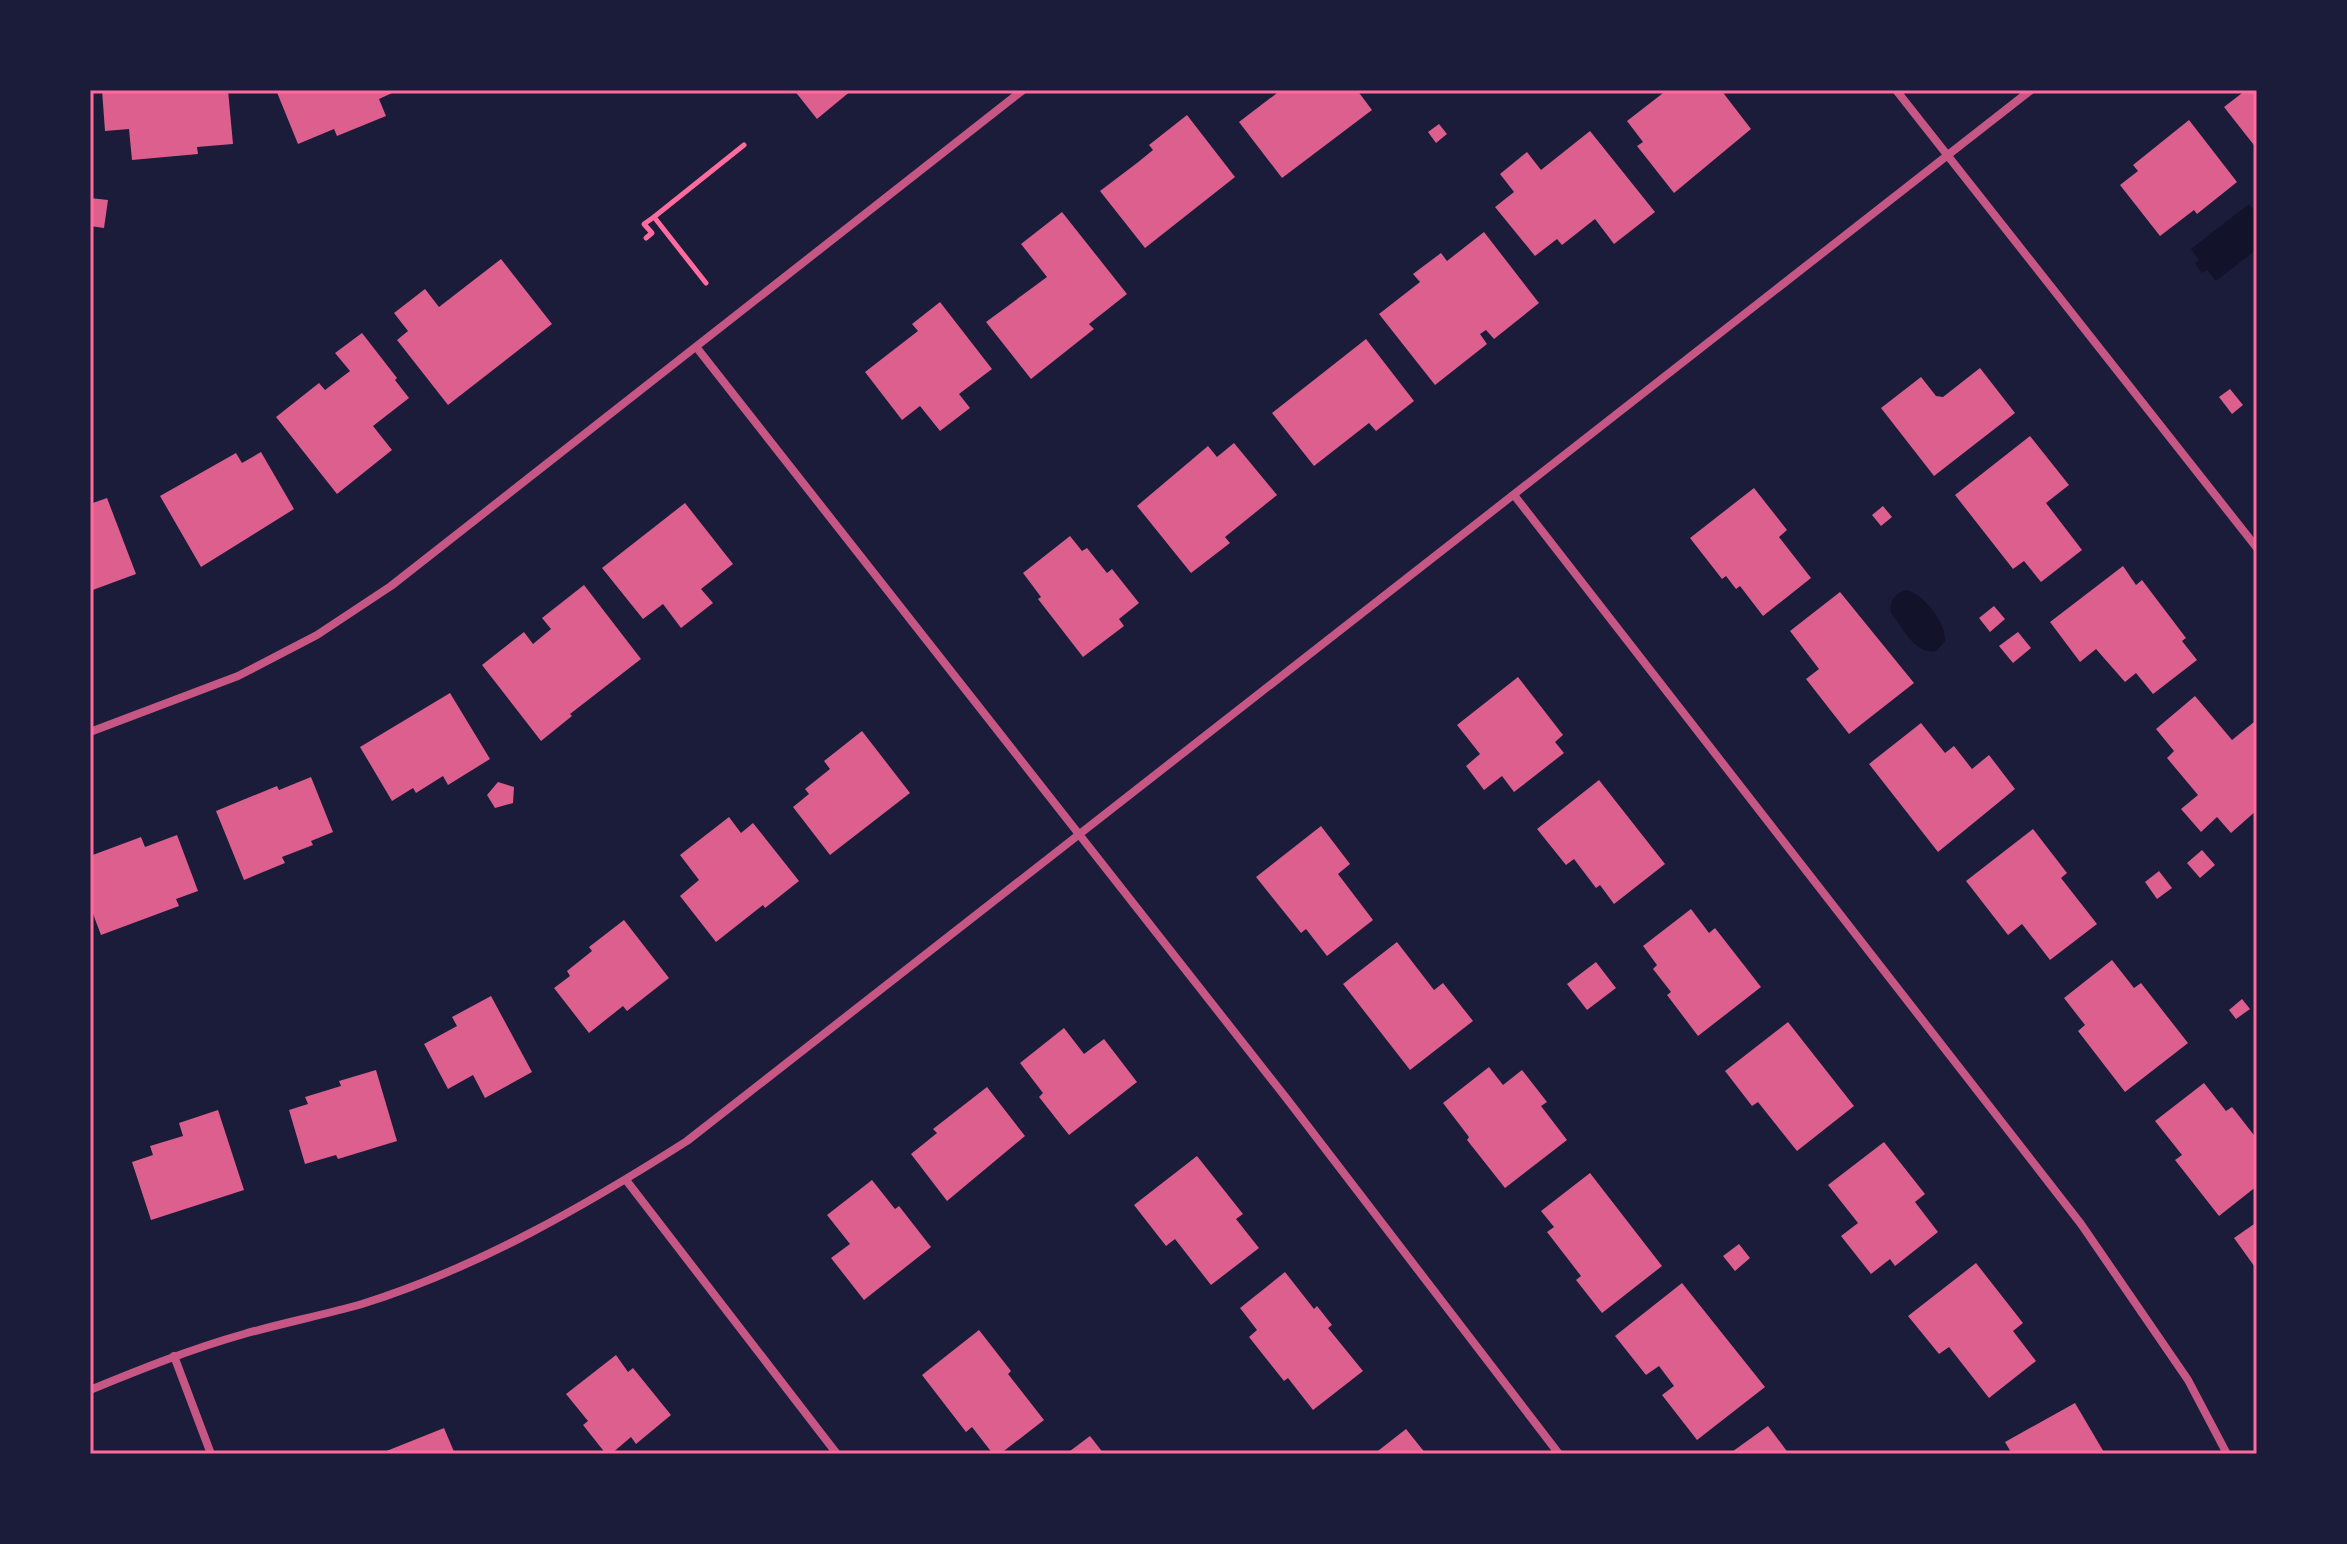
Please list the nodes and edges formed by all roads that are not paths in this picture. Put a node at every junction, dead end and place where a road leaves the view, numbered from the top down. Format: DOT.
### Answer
graph roads {
  1 [pos="1023,90"];
  2 [pos="1896,90"];
  3 [pos="2031,90"];
  4 [pos="1947,156"];
  5 [pos="697,348"];
  6 [pos="1514,495"];
  7 [pos="2257,548"];
  8 [pos="90,732"];
  9 [pos="1080,835"];
  10 [pos="626,1180"];
  11 [pos="174,1356"];
  12 [pos="90,1390"];
  13 [pos="211,1454"];
  14 [pos="837,1454"];
  15 [pos="1559,1454"];
  16 [pos="2227,1454"];
  1 -- 5 [label="street"];
  2 -- 4 [label="street"];
  3 -- 4 [label="street"];
  4 -- 6 [label="street"];
  4 -- 7 [label="street"];
  5 -- 8 [label="street"];
  5 -- 9 [label="street"];
  6 -- 9 [label="street"];
  6 -- 16 [label="street"];
  9 -- 10 [label="street"];
  9 -- 15 [label="street"];
  10 -- 11 [label="street"];
  10 -- 14 [label="street"];
  11 -- 12 [label="street"];
  11 -- 13 [label="street"];
}
